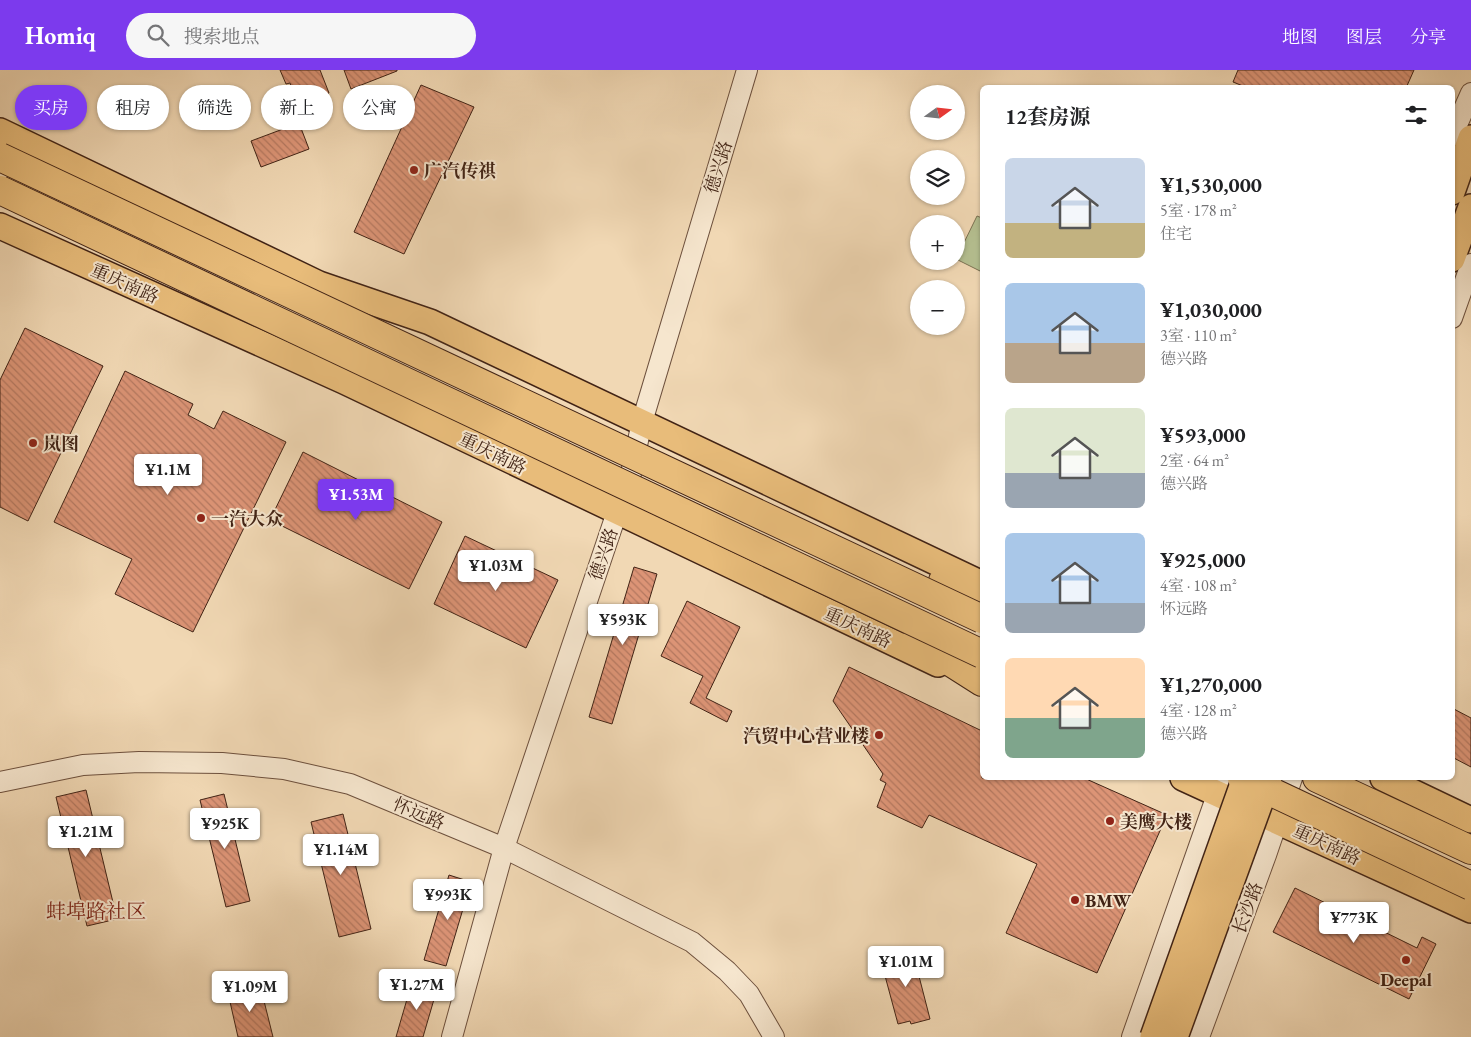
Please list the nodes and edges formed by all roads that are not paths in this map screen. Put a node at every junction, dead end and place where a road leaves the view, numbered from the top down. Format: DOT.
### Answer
graph roads {
  1 [pos="747,70"];
  2 [pos="1471,93"];
  3 [pos="0,131"];
  4 [pos="0,141"];
  5 [pos="1464,142"];
  6 [pos="0,158"];
  7 [pos="1455,180"];
  8 [pos="0,190"];
  9 [pos="0,205"];
  10 [pos="1471,207"];
  11 [pos="0,226"];
  12 [pos="1455,251"];
  13 [pos="1471,264"];
  14 [pos="1455,309"];
  15 [pos="642,422"];
  16 [pos="617,512"];
  17 [pos="980,583"];
  18 [pos="980,593"];
  19 [pos="980,619"];
  20 [pos="980,653"];
  21 [pos="980,683"];
  22 [pos="980,683"];
  23 [pos="1194,780"];
  24 [pos="1243,780"];
  25 [pos="1248,780"];
  26 [pos="1268,780"];
  27 [pos="1291,780"];
  28 [pos="1321,780"];
  29 [pos="1387,780"];
  30 [pos="0,782"];
  31 [pos="1220,785"];
  32 [pos="1471,820"];
  33 [pos="1277,821"];
  34 [pos="504,848"];
  35 [pos="1471,850"];
  36 [pos="1471,886"];
  37 [pos="1471,910"];
  38 [pos="452,1037"];
  39 [pos="774,1037"];
  40 [pos="1132,1037"];
  41 [pos="1153,1037"];
  42 [pos="1175,1037"];
  43 [pos="1199,1037"];
  1 -- 15 [label="street, 德兴路"];
  2 -- 5 [label="street"];
  3 -- 15 [label="main road"];
  4 -- 18 [label="highway"];
  5 -- 7 [label="main road"];
  6 -- 19 [label="highway, bridge"];
  8 -- 20 [label="highway, bridge"];
  9 -- 21 [label="highway"];
  10 -- 12 [label="main road"];
  11 -- 16 [label="main road, 重庆南路"];
  13 -- 14 [label="street"];
  15 -- 16 [label="street, 德兴路"];
  15 -- 17 [label="main road"];
  16 -- 22 [label="main road, 重庆南路"];
  16 -- 34 [label="street, 德兴路"];
  23 -- 31 [label="main road, 重庆南路"];
  24 -- 41 [label="main road, bridge"];
  25 -- 36 [label="highway, bridge"];
  26 -- 42 [label="main road, 长沙路, bridge"];
  27 -- 33 [label="street, 长沙路"];
  28 -- 35 [label="highway"];
  29 -- 32 [label="main road"];
  30 -- 34 [label="street, 怀远路"];
  31 -- 33 [label="main road, 重庆南路"];
  31 -- 40 [label="street"];
  33 -- 37 [label="main road, 重庆南路"];
  33 -- 43 [label="street, 长沙路"];
  34 -- 38 [label="street, 德兴路"];
  34 -- 39 [label="street, 怀远路"];
}
